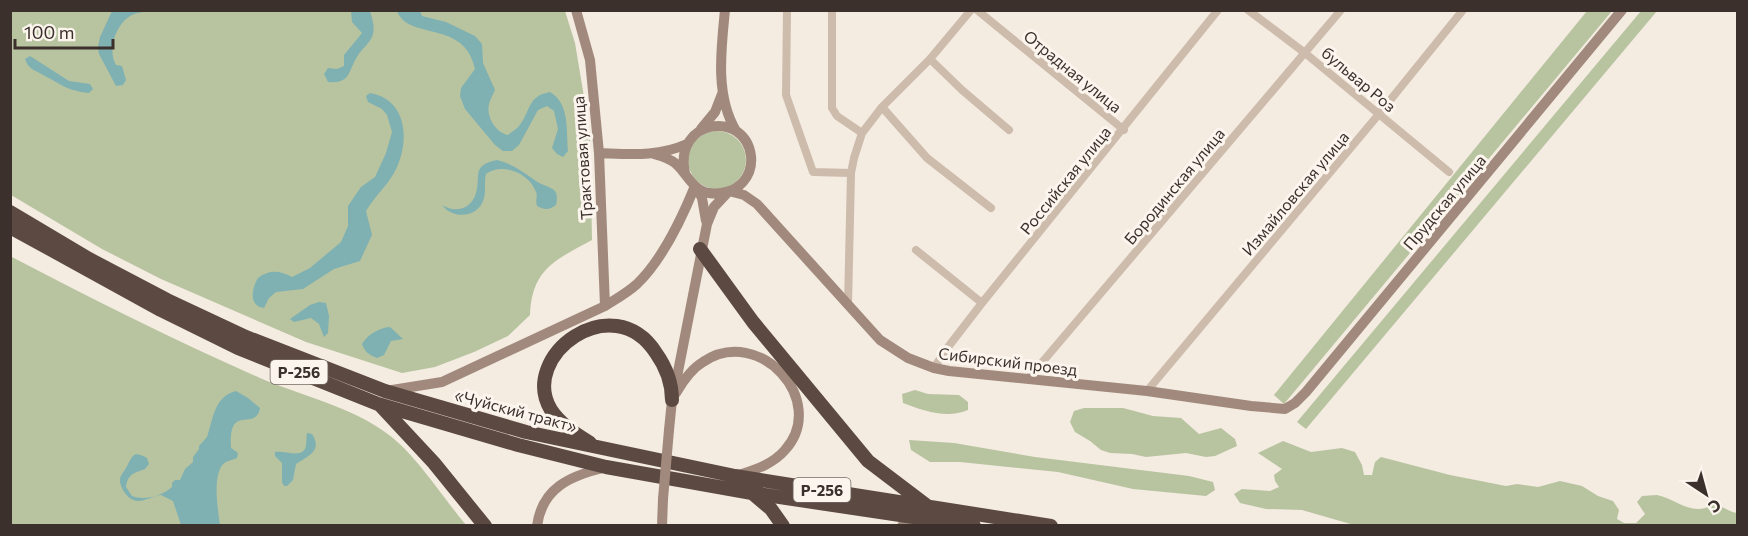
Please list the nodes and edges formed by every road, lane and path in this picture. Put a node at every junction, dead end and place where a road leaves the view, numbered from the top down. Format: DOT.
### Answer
graph roads {
  1 [pos="576,10"];
  2 [pos="724,10"];
  3 [pos="787,10"];
  4 [pos="832,10"];
  5 [pos="970,10"];
  6 [pos="977,10"];
  7 [pos="1218,10"];
  8 [pos="1248,10"];
  9 [pos="1341,10"];
  10 [pos="1463,10"];
  11 [pos="1622,10"];
  12 [pos="1305,53"];
  13 [pos="930,59"];
  14 [pos="722,93"];
  15 [pos="882,107"];
  16 [pos="1379,114"];
  17 [pos="701,129"];
  18 [pos="1009,130"];
  19 [pos="1124,130"];
  20 [pos="736,132"];
  21 [pos="862,133"];
  22 [pos="687,144"];
  23 [pos="599,153"];
  24 [pos="654,154"];
  25 [pos="1449,172"];
  26 [pos="685,173"];
  27 [pos="748,173"];
  28 [pos="851,173"];
  29 [pos="696,187"];
  30 [pos="729,192"];
  31 [pos="757,204"];
  32 [pos="991,208"];
  33 [pos="10,212"];
  34 [pos="707,224"];
  35 [pos="10,227"];
  36 [pos="700,249"];
  37 [pos="916,250"];
  38 [pos="982,303"];
  39 [pos="605,306"];
  40 [pos="848,306"];
  41 [pos="934,368"];
  42 [pos="1028,379"];
  43 [pos="385,391"];
  44 [pos="1147,391"];
  45 [pos="672,399"];
  46 [pos="378,404"];
  47 [pos="1285,409"];
  48 [pos="594,446"];
  49 [pos="606,467"];
  50 [pos="735,476"];
  51 [pos="752,493"];
  52 [pos="927,512"];
  53 [pos="485,525"];
  54 [pos="537,525"];
  55 [pos="662,525"];
  56 [pos="783,525"];
  57 [pos="902,525"];
  58 [pos="974,525"];
  59 [pos="1051,525"];
  1 -- 23 [label="street, Трактовая улица"];
  2 -- 14 [label="street"];
  3 -- 28 [label="street"];
  4 -- 21 [label="street"];
  5 -- 13 [label="street"];
  6 -- 19 [label="street, Отрадная улица"];
  7 -- 19 [label="street, Российская улица"];
  8 -- 12 [label="street, бульвар Роз"];
  9 -- 12 [label="street, Бородинская улица"];
  10 -- 16 [label="street, Измайловская улица"];
  11 -- 47 [label="street, Прудская улица"];
  12 -- 16 [label="street, бульвар Роз"];
  12 -- 42 [label="street, Бородинская улица"];
  13 -- 15 [label="street"];
  13 -- 18 [label="street"];
  14 -- 17 [label="street"];
  14 -- 20 [label="street"];
  15 -- 21 [label="street"];
  15 -- 32 [label="street"];
  16 -- 25 [label="street, бульвар Роз"];
  16 -- 44 [label="street, Измайловская улица"];
  17 -- 20 [label="street"];
  17 -- 22 [label="street"];
  19 -- 38 [label="street, Российская улица"];
  20 -- 27 [label="street"];
  21 -- 28 [label="street"];
  22 -- 24 [label="street"];
  22 -- 26 [label="street"];
  23 -- 24 [label="street"];
  23 -- 39 [label="street, Трактовая улица"];
  24 -- 26 [label="street"];
  26 -- 29 [label="street"];
  27 -- 30 [label="street"];
  27 -- 31 [label="street, Сибирский проезд"];
  28 -- 40 [label="street"];
  29 -- 30 [label="street"];
  29 -- 34 [label="street"];
  29 -- 39 [label="street"];
  30 -- 31 [label="street, Сибирский проезд"];
  30 -- 34 [label="street"];
  31 -- 40 [label="street, Сибирский проезд"];
  33 -- 43 [label="highway, «Чуйский тракт» / Р-256"];
  34 -- 36 [label="street"];
  35 -- 46 [label="highway, «Чуйский тракт» / Р-256"];
  36 -- 45 [label="street"];
  36 -- 52 [label="highway"];
  37 -- 38 [label="street"];
  38 -- 41 [label="street, Российская улица"];
  39 -- 43 [label="street"];
  40 -- 41 [label="street, Сибирский проезд"];
  41 -- 42 [label="street, Сибирский проезд"];
  42 -- 44 [label="street, Сибирский проезд"];
  43 -- 48 [label="highway, «Чуйский тракт» / Р-256"];
  44 -- 47 [label="street, Сибирский проезд"];
  45 -- 48 [label="highway"];
  45 -- 50 [label="street"];
  45 -- 55 [label="street, bridge"];
  46 -- 49 [label="highway, «Чуйский тракт» / Р-256"];
  46 -- 53 [label="highway"];
  48 -- 50 [label="highway, «Чуйский тракт» / Р-256"];
  49 -- 51 [label="highway, «Чуйский тракт» / Р-256"];
  49 -- 54 [label="street"];
  50 -- 52 [label="highway, «Чуйский тракт» / Р-256"];
  51 -- 52 [label="highway, «Чуйский тракт» / Р-256"];
  51 -- 56 [label="highway"];
  52 -- 57 [label="street"];
  52 -- 58 [label="highway, «Чуйский тракт» / Р-256"];
  52 -- 59 [label="highway, «Чуйский тракт» / Р-256"];
}
